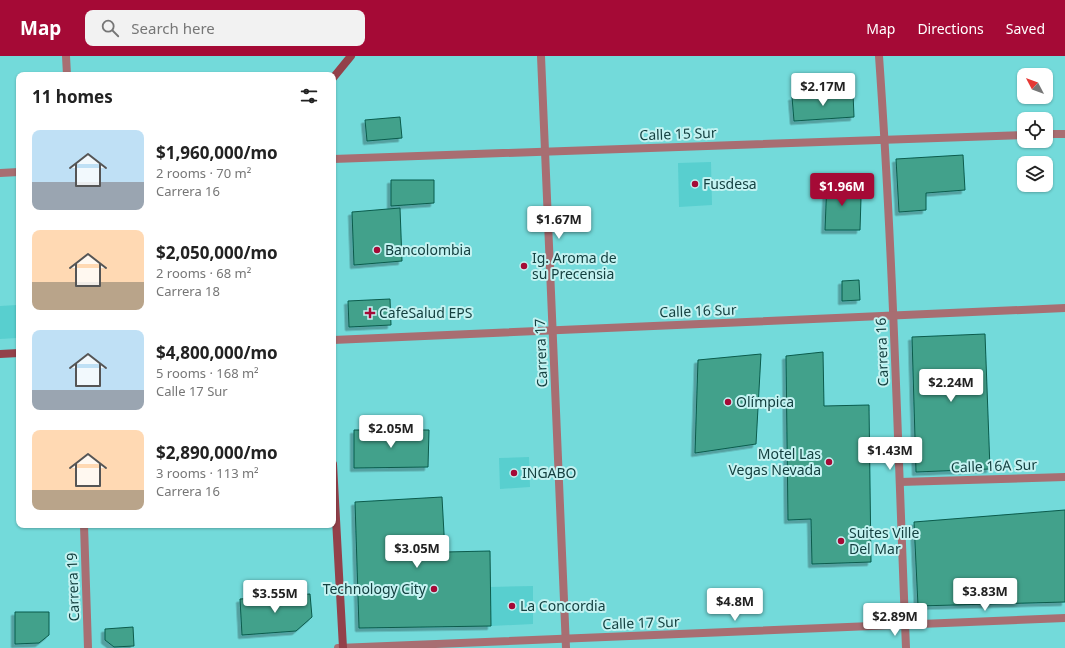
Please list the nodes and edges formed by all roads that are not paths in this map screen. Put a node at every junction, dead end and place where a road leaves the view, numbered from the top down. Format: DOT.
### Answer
graph roads {
  1 [pos="66,56"];
  2 [pos="351,56"];
  3 [pos="541,56"];
  4 [pos="879,56"];
  5 [pos="67,72"];
  6 [pos="336,74"];
  7 [pos="1053,134"];
  8 [pos="1065,134"];
  9 [pos="1017,135"];
  10 [pos="885,140"];
  11 [pos="545,152"];
  12 [pos="336,159"];
  13 [pos="16,172"];
  14 [pos="0,173"];
  15 [pos="1065,308"];
  16 [pos="894,315"];
  17 [pos="553,330"];
  18 [pos="336,340"];
  19 [pos="16,353"];
  20 [pos="0,354"];
  21 [pos="1065,476"];
  22 [pos="900,482"];
  23 [pos="336,519"];
  24 [pos="84,528"];
  25 [pos="1065,618"];
  26 [pos="905,625"];
  27 [pos="566,639"];
  28 [pos="88,648"];
  29 [pos="338,648"];
  30 [pos="343,648"];
  31 [pos="566,648"];
  32 [pos="906,648"];
  1 -- 5 [label="street"];
  2 -- 6 [label="main road"];
  3 -- 11 [label="street, Carrera 17"];
  4 -- 10 [label="street, Carrera 16"];
  7 -- 8 [label="street"];
  9 -- 10 [label="street, Calle 15 Sur"];
  10 -- 11 [label="street, Calle 15 Sur"];
  10 -- 16 [label="street, Carrera 16"];
  11 -- 12 [label="street, Calle 15 Sur"];
  11 -- 17 [label="street, Carrera 17"];
  13 -- 14 [label="street"];
  15 -- 16 [label="street, Calle 16 Sur"];
  16 -- 17 [label="street, Calle 16 Sur"];
  16 -- 22 [label="street, Carrera 16"];
  17 -- 18 [label="street, Calle 16 Sur"];
  17 -- 27 [label="street, Carrera 17"];
  19 -- 20 [label="main road"];
  21 -- 22 [label="street, Calle 16A Sur"];
  22 -- 26 [label="street, Carrera 16"];
  23 -- 30 [label="main road"];
  24 -- 28 [label="street, Carrera 19"];
  25 -- 26 [label="street, Calle 17 Sur"];
  26 -- 27 [label="street, Calle 17 Sur"];
  26 -- 32 [label="street, Carrera 16"];
  27 -- 30 [label="street, Calle 17 Sur"];
  27 -- 31 [label="street, Carrera 17"];
  29 -- 30 [label="street, Calle 17 Sur"];
}
